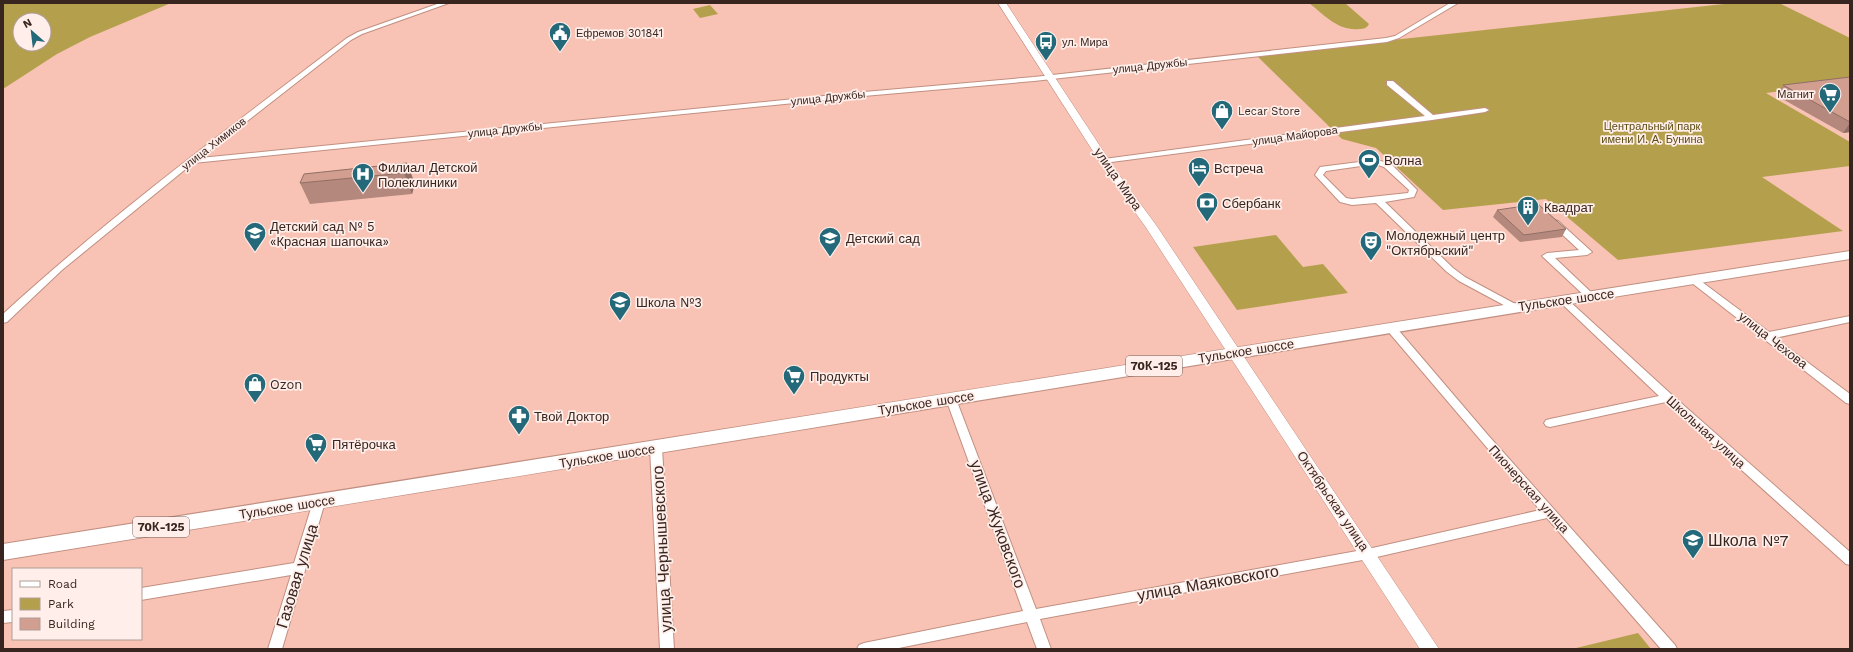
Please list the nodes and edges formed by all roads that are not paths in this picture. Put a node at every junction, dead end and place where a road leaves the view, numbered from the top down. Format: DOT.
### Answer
graph roads {
  1 [pos="446,3"];
  2 [pos="1002,3"];
  3 [pos="1455,3"];
  4 [pos="1050,77"];
  5 [pos="1390,83"];
  6 [pos="1485,110"];
  7 [pos="1432,118"];
  8 [pos="191,161"];
  9 [pos="1104,161"];
  10 [pos="1378,200"];
  11 [pos="1549,217"];
  12 [pos="1850,255"];
  13 [pos="1695,281"];
  14 [pos="1591,297"];
  15 [pos="1564,301"];
  16 [pos="1516,308"];
  17 [pos="1850,318"];
  18 [pos="3,320"];
  19 [pos="1390,327"];
  20 [pos="1767,336"];
  21 [pos="1234,353"];
  22 [pos="1668,398"];
  23 [pos="952,399"];
  24 [pos="1850,400"];
  25 [pos="1550,423"];
  26 [pos="656,448"];
  27 [pos="319,502"];
  28 [pos="1550,512"];
  29 [pos="3,552"];
  30 [pos="1368,554"];
  31 [pos="1850,560"];
  32 [pos="299,568"];
  33 [pos="142,594"];
  34 [pos="1032,615"];
  35 [pos="275,649"];
  36 [pos="667,649"];
  37 [pos="864,649"];
  38 [pos="1044,649"];
  39 [pos="1430,649"];
  40 [pos="1670,649"];
  1 -- 8 [label="street, улица Химиков"];
  2 -- 4 [label="street, улица Мира"];
  3 -- 4 [label="street, улица Дружбы"];
  4 -- 8 [label="street, улица Дружбы"];
  4 -- 9 [label="street, улица Мира"];
  5 -- 7 [label="street"];
  6 -- 7 [label="street, улица Майорова"];
  7 -- 9 [label="street, улица Майорова"];
  8 -- 18 [label="street, улица Химиков"];
  9 -- 21 [label="street, улица Мира"];
  10 -- 10 [label="street"];
  10 -- 16 [label="street"];
  11 -- 14 [label="street"];
  12 -- 13 [label="main road, Тульское шоссе / 70К-125"];
  13 -- 14 [label="main road, Тульское шоссе / 70К-125"];
  13 -- 20 [label="street, улица Чехова"];
  14 -- 15 [label="main road, Тульское шоссе / 70К-125"];
  15 -- 16 [label="main road, Тульское шоссе / 70К-125"];
  15 -- 22 [label="street, Школьная улица"];
  16 -- 19 [label="main road, Тульское шоссе / 70К-125"];
  17 -- 20 [label="street"];
  19 -- 21 [label="main road, Тульское шоссе / 70К-125"];
  19 -- 28 [label="street, Пионерская улица"];
  20 -- 24 [label="street, улица Чехова"];
  21 -- 23 [label="main road, Тульское шоссе / 70К-125"];
  21 -- 30 [label="street, Октябрьская улица"];
  22 -- 25 [label="street"];
  22 -- 31 [label="street, Школьная улица"];
  23 -- 26 [label="main road, Тульское шоссе / 70К-125"];
  23 -- 34 [label="street, улица Жуковского"];
  26 -- 27 [label="main road, Тульское шоссе / 70К-125"];
  26 -- 36 [label="street, улица Чернышевского"];
  27 -- 29 [label="main road, Тульское шоссе / 70К-125"];
  27 -- 32 [label="street, Газовая улица"];
  28 -- 30 [label="street, улица Маяковского"];
  28 -- 40 [label="street, Пионерская улица"];
  30 -- 34 [label="street, улица Маяковского"];
  30 -- 39 [label="street, Октябрьская улица"];
  32 -- 33 [label="street"];
  32 -- 35 [label="street, Газовая улица"];
  34 -- 37 [label="street, улица Маяковского"];
  34 -- 38 [label="street, улица Жуковского"];
}
